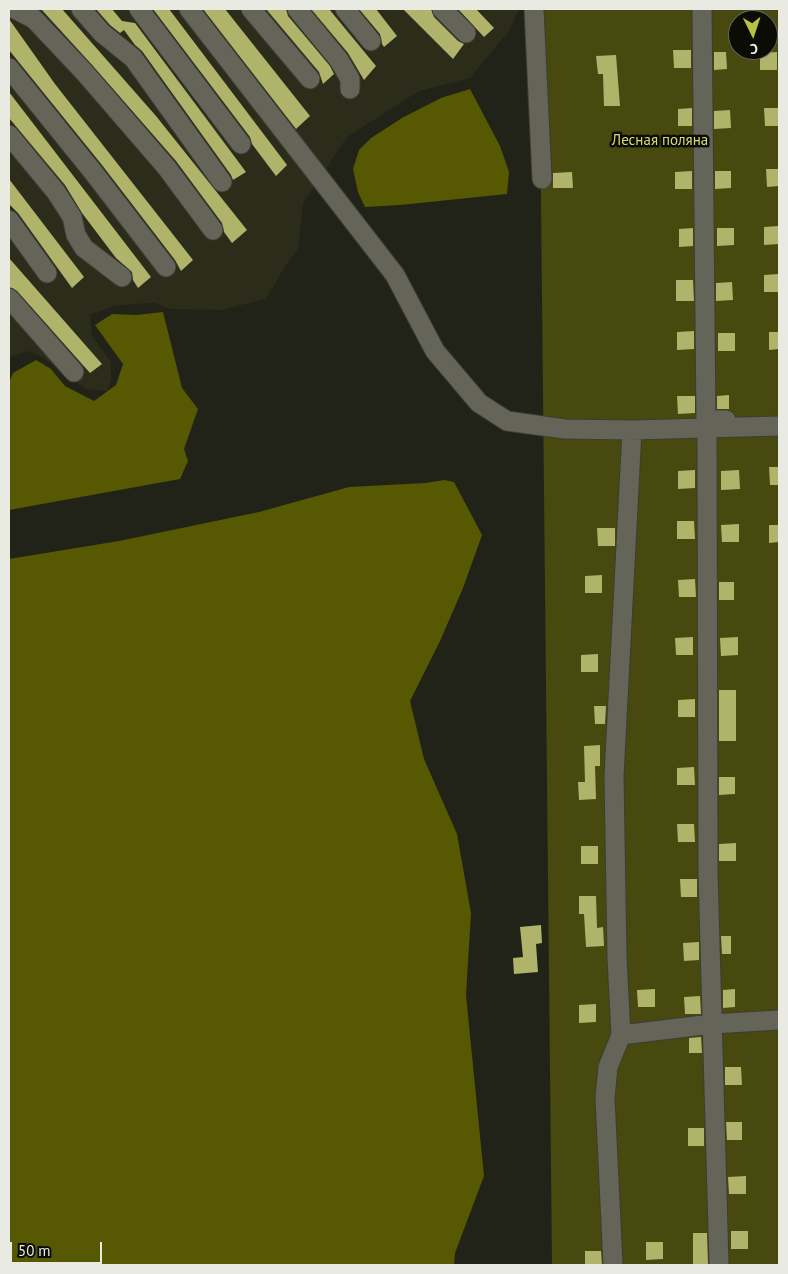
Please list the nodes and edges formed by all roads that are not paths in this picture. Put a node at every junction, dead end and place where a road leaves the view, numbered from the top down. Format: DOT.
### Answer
graph roads {
  1 [pos="16,9"];
  2 [pos="81,9"];
  3 [pos="139,9"];
  4 [pos="189,9"];
  5 [pos="251,9"];
  6 [pos="297,9"];
  7 [pos="345,9"];
  8 [pos="442,9"];
  9 [pos="534,9"];
  10 [pos="702,9"];
  11 [pos="466,33"];
  12 [pos="371,41"];
  13 [pos="9,68"];
  14 [pos="310,79"];
  15 [pos="350,89"];
  16 [pos="9,135"];
  17 [pos="240,144"];
  18 [pos="542,179"];
  19 [pos="222,182"];
  20 [pos="9,220"];
  21 [pos="213,230"];
  22 [pos="166,267"];
  23 [pos="48,273"];
  24 [pos="122,277"];
  25 [pos="10,302"];
  26 [pos="74,372"];
  27 [pos="779,419"];
  28 [pos="779,426"];
  29 [pos="707,428"];
  30 [pos="632,430"];
  31 [pos="779,1020"];
  32 [pos="712,1024"];
  33 [pos="621,1035"];
  34 [pos="613,1265"];
  35 [pos="719,1265"];
  1 -- 21 [label="street"];
  2 -- 19 [label="street"];
  3 -- 17 [label="street"];
  4 -- 30 [label="street"];
  5 -- 14 [label="street"];
  6 -- 15 [label="street"];
  7 -- 12 [label="street"];
  8 -- 11 [label="street"];
  9 -- 18 [label="street"];
  10 -- 27 [label="street"];
  13 -- 22 [label="street"];
  16 -- 24 [label="street"];
  20 -- 23 [label="street"];
  25 -- 26 [label="street"];
  28 -- 29 [label="street"];
  29 -- 30 [label="street"];
  29 -- 32 [label="street"];
  30 -- 33 [label="street"];
  31 -- 32 [label="street"];
  32 -- 33 [label="street"];
  32 -- 35 [label="street"];
  33 -- 34 [label="street"];
}
